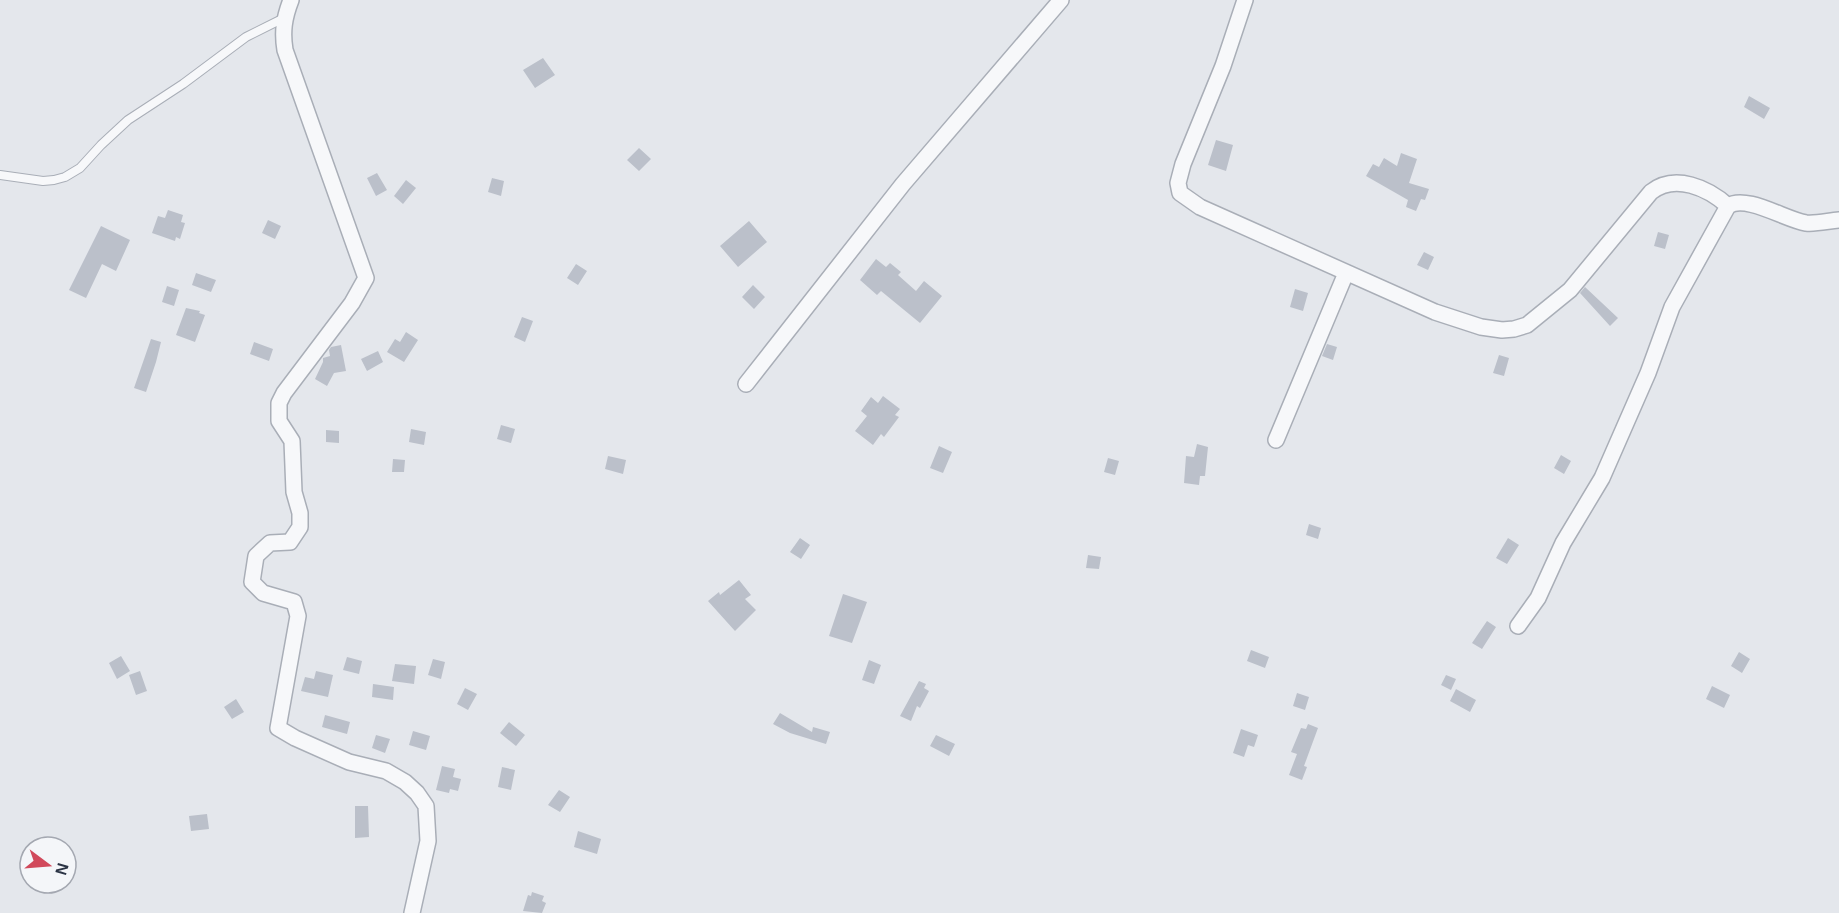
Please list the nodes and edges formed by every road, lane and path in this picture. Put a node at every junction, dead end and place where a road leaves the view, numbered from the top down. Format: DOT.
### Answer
graph roads {
  1 [pos="291,0"];
  2 [pos="1061,0"];
  3 [pos="1245,0"];
  4 [pos="284,18"];
  5 [pos="0,175"];
  6 [pos="1728,206"];
  7 [pos="1839,220"];
  8 [pos="1346,273"];
  9 [pos="746,384"];
  10 [pos="1276,440"];
  11 [pos="1518,626"];
  12 [pos="412,913"];
  1 -- 4 [label="street"];
  2 -- 9 [label="street"];
  3 -- 8 [label="street"];
  4 -- 5 [label="lane"];
  4 -- 12 [label="street"];
  6 -- 7 [label="street"];
  6 -- 8 [label="street"];
  6 -- 11 [label="street"];
  8 -- 10 [label="street"];
}
